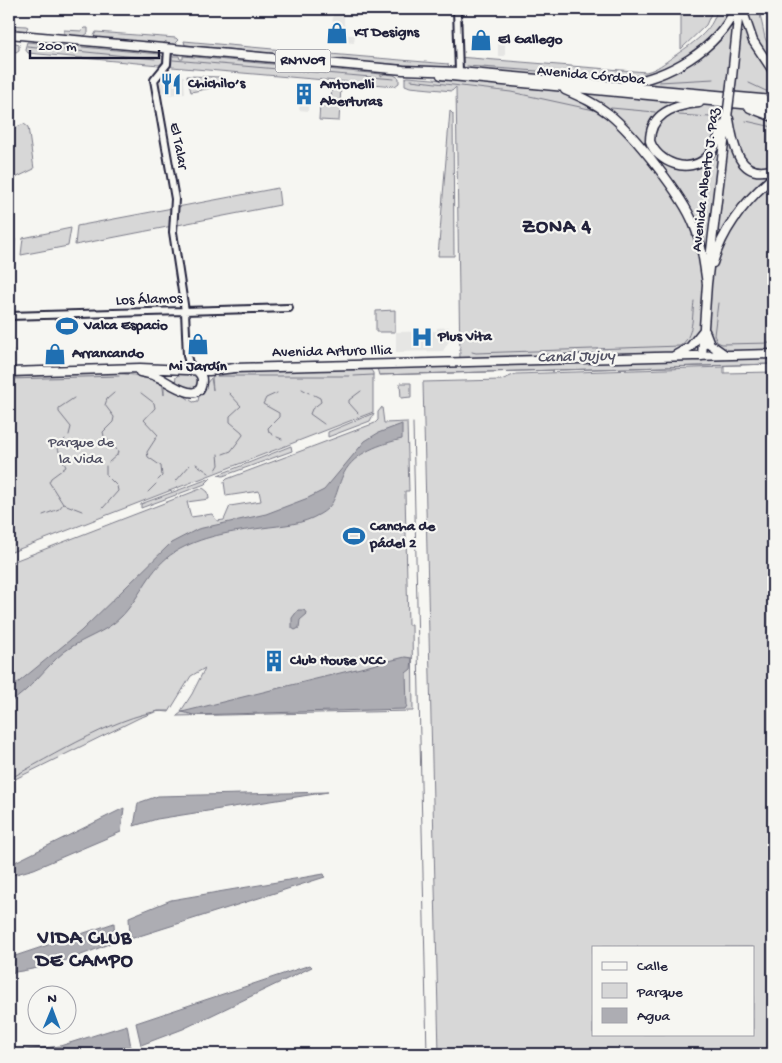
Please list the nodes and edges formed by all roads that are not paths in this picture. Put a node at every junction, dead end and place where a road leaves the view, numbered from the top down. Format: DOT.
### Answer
graph roads {
  1 [pos="457,9"];
  2 [pos="739,9"];
  3 [pos="9,34"];
  4 [pos="168,49"];
  5 [pos="406,70"];
  6 [pos="773,71"];
  7 [pos="459,72"];
  8 [pos="610,85"];
  9 [pos="559,87"];
  10 [pos="773,100"];
  11 [pos="711,101"];
  12 [pos="731,106"];
  13 [pos="773,106"];
  14 [pos="773,117"];
  15 [pos="773,169"];
  16 [pos="773,177"];
  17 [pos="707,284"];
  18 [pos="289,308"];
  19 [pos="185,311"];
  20 [pos="9,316"];
  21 [pos="704,330"];
  22 [pos="773,354"];
  23 [pos="726,355"];
  24 [pos="187,356"];
  25 [pos="674,356"];
  26 [pos="702,356"];
  27 [pos="181,368"];
  28 [pos="130,370"];
  29 [pos="196,370"];
  30 [pos="221,370"];
  31 [pos="9,372"];
  32 [pos="201,384"];
  33 [pos="174,386"];
  1 -- 7 [label="street"];
  2 -- 6 [label="main road"];
  2 -- 8 [label="main road"];
  2 -- 12 [label="main road, Avenida Alberto J. Paz, bridge"];
  3 -- 4 [label="main road, Avenida Córdoba / RN1V09"];
  4 -- 5 [label="main road, Avenida Córdoba / RN1V09"];
  4 -- 19 [label="street, El Talar"];
  5 -- 7 [label="main road, Avenida Córdoba / RN1V09"];
  5 -- 9 [label="main road, Avenida Córdoba / RN1V09"];
  7 -- 8 [label="main road, Avenida Córdoba / RN1V09"];
  8 -- 10 [label="main road, Avenida Córdoba / RN1V09"];
  9 -- 11 [label="main road, Avenida Córdoba / RN1V09"];
  9 -- 17 [label="main road"];
  11 -- 12 [label="main road, Avenida Córdoba / RN1V09"];
  11 -- 12 [label="main road"];
  12 -- 13 [label="main road, Avenida Córdoba / RN1V09"];
  12 -- 14 [label="main road"];
  12 -- 15 [label="main road"];
  12 -- 17 [label="main road, Avenida Alberto J. Paz"];
  16 -- 17 [label="main road"];
  17 -- 21 [label="main road, Avenida Alberto J. Paz"];
  18 -- 19 [label="street, Los Álamos"];
  19 -- 20 [label="street, Los Álamos"];
  19 -- 24 [label="street, El Talar"];
  21 -- 23 [label="main road"];
  21 -- 25 [label="main road"];
  21 -- 26 [label="main road, Avenida Alberto J. Paz"];
  22 -- 23 [label="main road, Avenida Arturo Illia"];
  23 -- 26 [label="main road, Avenida Arturo Illia"];
  24 -- 27 [label="street"];
  24 -- 29 [label="street"];
  25 -- 26 [label="main road, Avenida Arturo Illia"];
  25 -- 30 [label="main road, Avenida Arturo Illia"];
  27 -- 28 [label="main road"];
  27 -- 29 [label="main road"];
  27 -- 33 [label="main road"];
  28 -- 31 [label="main road"];
  28 -- 33 [label="main road"];
  29 -- 30 [label="main road, Avenida Arturo Illia"];
  29 -- 32 [label="main road"];
  30 -- 32 [label="main road"];
  32 -- 33 [label="main road"];
}
